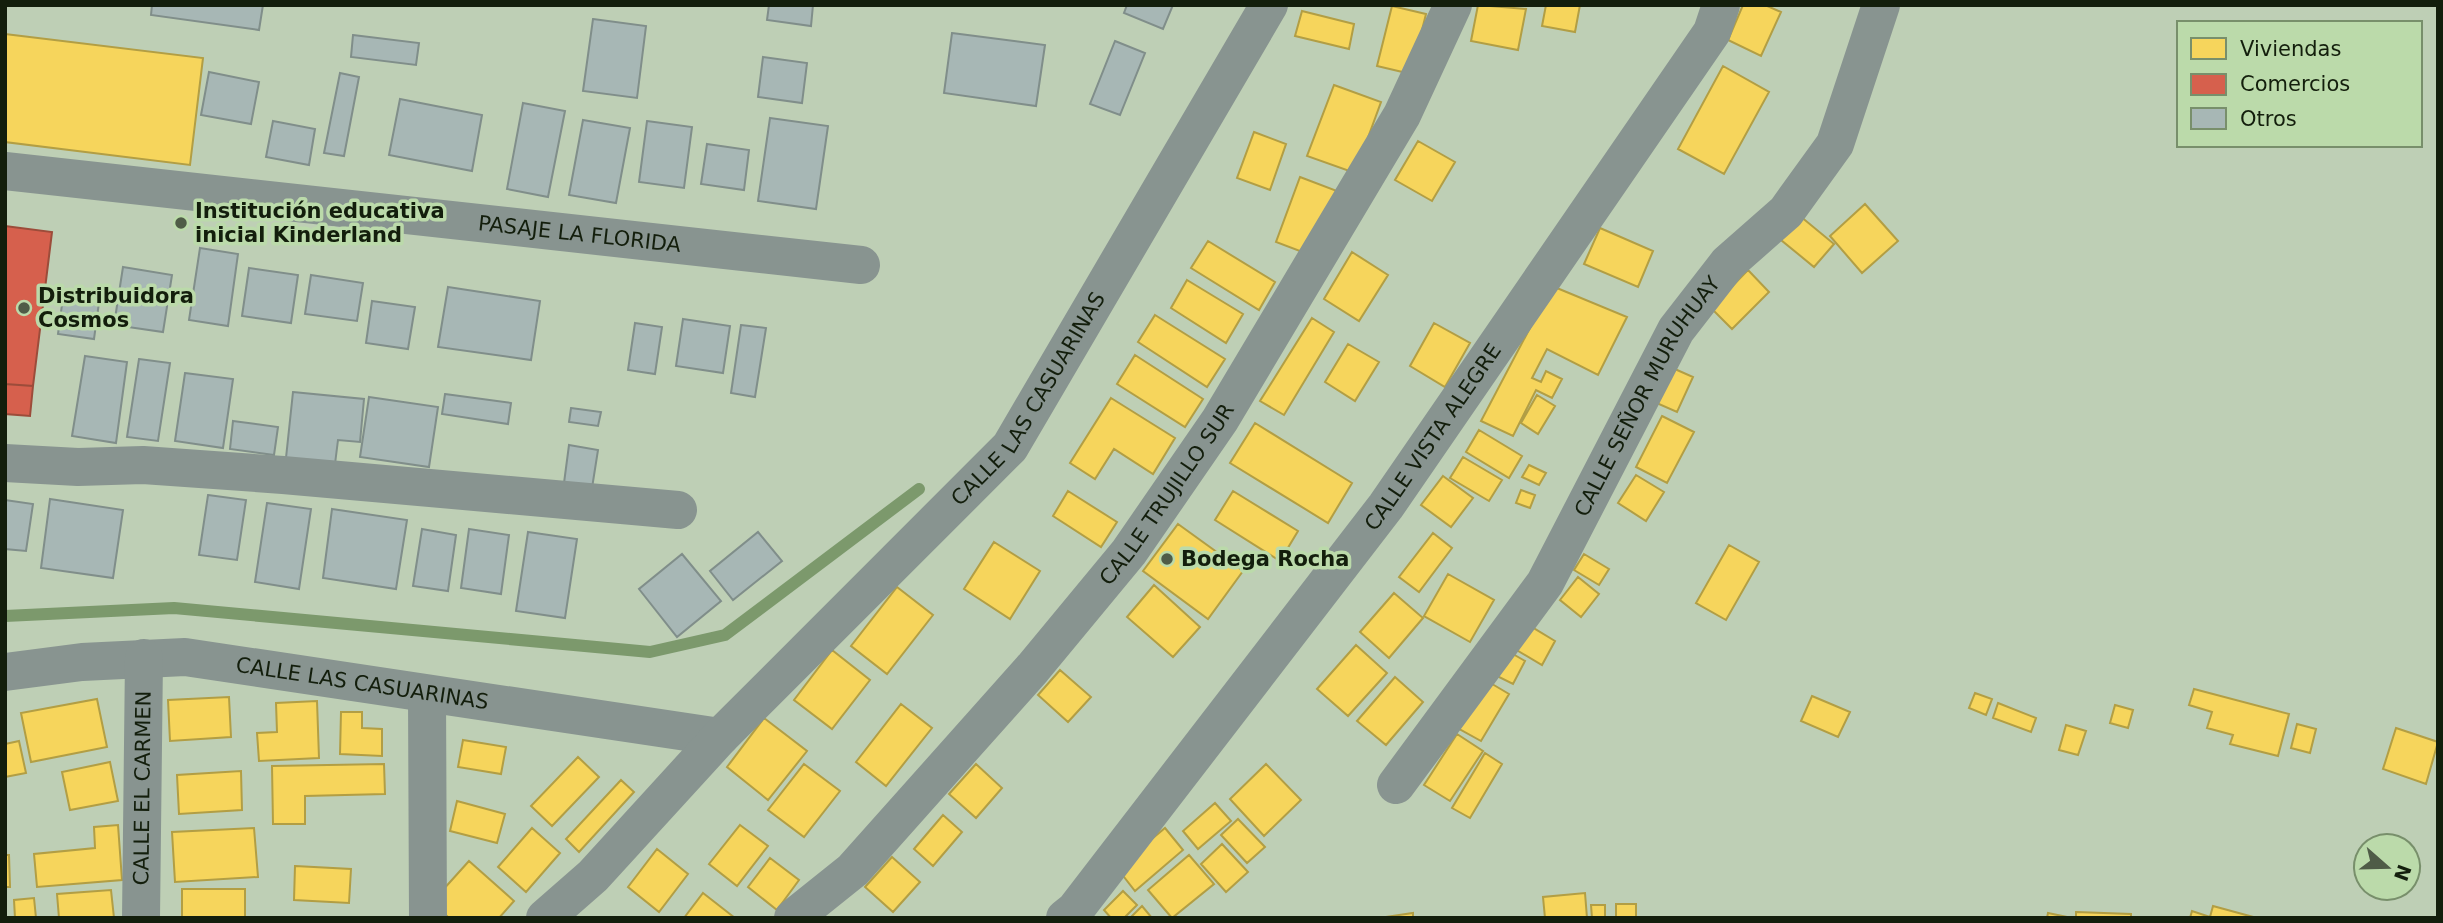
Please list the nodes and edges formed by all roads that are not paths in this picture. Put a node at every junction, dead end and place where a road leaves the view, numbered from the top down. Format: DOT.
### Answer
graph roads {
  1 [pos="1269,5"];
  2 [pos="1454,5"];
  3 [pos="1721,5"];
  4 [pos="1881,5"];
  5 [pos="5,171"];
  6 [pos="861,265"];
  7 [pos="5,463"];
  8 [pos="678,510"];
  9 [pos="144,658"];
  10 [pos="5,672"];
  11 [pos="427,695"];
  12 [pos="720,737"];
  13 [pos="1396,785"];
  14 [pos="141,918"];
  15 [pos="428,918"];
  16 [pos="545,918"];
  17 [pos="793,918"];
  18 [pos="1065,918"];
  1 -- 12 [label="street, CALLE LAS CASUARINAS"];
  2 -- 17 [label="street, CALLE TRUJILLO SUR"];
  3 -- 18 [label="street, CALLE VISTA ALEGRE"];
  4 -- 13 [label="street, CALLE SEÑOR MURUHUAY"];
  5 -- 6 [label="street, PASAJE LA FLORIDA"];
  7 -- 8 [label="street"];
  9 -- 10 [label="street, CALLE LAS CASUARINAS"];
  9 -- 11 [label="street, CALLE LAS CASUARINAS"];
  9 -- 14 [label="street, CALLE EL CARMEN"];
  11 -- 12 [label="street, CALLE LAS CASUARINAS"];
  11 -- 15 [label="street"];
  12 -- 16 [label="street, CALLE LAS CASUARINAS"];
}
